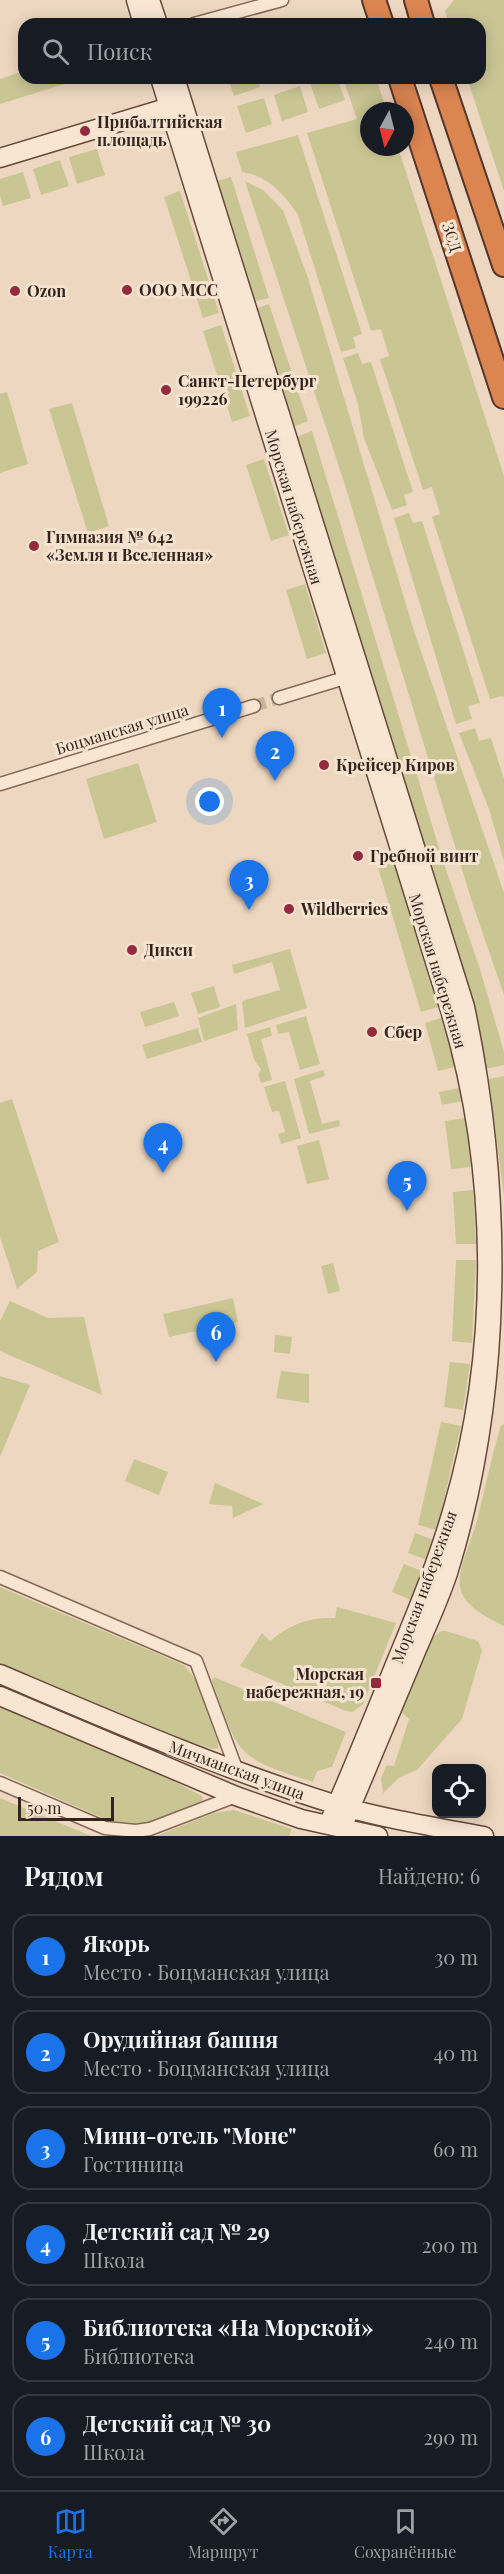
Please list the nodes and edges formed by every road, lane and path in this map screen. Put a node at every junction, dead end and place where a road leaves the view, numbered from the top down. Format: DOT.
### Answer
graph roads {
  1 [pos="136,0"];
  2 [pos="150,0"];
  3 [pos="282,0"];
  4 [pos="374,0"];
  5 [pos="416,0"];
  6 [pos="141,18"];
  7 [pos="156,18"];
  8 [pos="216,18"];
  9 [pos="380,18"];
  10 [pos="421,18"];
  11 [pos="164,84"];
  12 [pos="175,84"];
  13 [pos="402,84"];
  14 [pos="443,84"];
  15 [pos="176,105"];
  16 [pos="0,158"];
  17 [pos="504,264"];
  18 [pos="504,397"];
  19 [pos="354,675"];
  20 [pos="279,698"];
  21 [pos="254,706"];
  22 [pos="0,784"];
  23 [pos="0,1578"];
  24 [pos="0,1674"];
  25 [pos="0,1696"];
  26 [pos="237,1771"];
  27 [pos="0,1783"];
  28 [pos="236,1796"];
  29 [pos="344,1807"];
  30 [pos="333,1831"];
  31 [pos="378,1836"];
  32 [pos="484,1836"];
  1 -- 6 [label="street"];
  2 -- 7 [label="street"];
  3 -- 8 [label="street"];
  4 -- 9 [label="highway"];
  5 -- 10 [label="highway"];
  11 -- 15 [label="street, Морская набережная"];
  12 -- 15 [label="street, Морская набережная"];
  13 -- 18 [label="highway, ЗСД"];
  14 -- 17 [label="highway"];
  15 -- 16 [label="street"];
  15 -- 19 [label="street, Морская набережная"];
  19 -- 20 [label="street"];
  19 -- 29 [label="street, Морская набережная"];
  21 -- 22 [label="street, Боцманская улица"];
  23 -- 26 [label="street"];
  24 -- 26 [label="street, Мичманская улица"];
  25 -- 28 [label="street, Мичманская улица"];
  26 -- 29 [label="street, Мичманская улица"];
  27 -- 28 [label="street"];
  28 -- 30 [label="street, Мичманская улица"];
  29 -- 30 [label="street, Морская набережная"];
  29 -- 32 [label="street, Мичманская улица"];
  30 -- 31 [label="street, Мичманская улица"];
}
